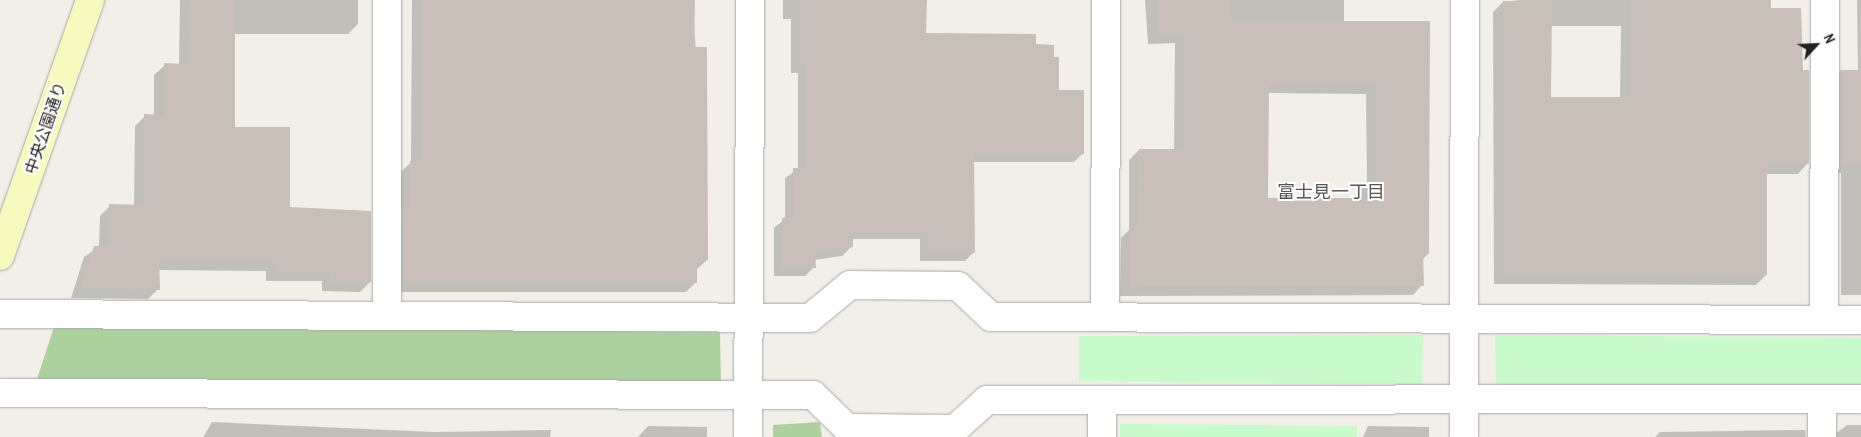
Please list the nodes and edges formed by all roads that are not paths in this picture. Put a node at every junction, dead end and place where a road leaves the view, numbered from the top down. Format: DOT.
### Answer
graph roads {
  1 [pos="90,0"];
  2 [pos="387,0"];
  3 [pos="750,0"];
  4 [pos="1106,0"];
  5 [pos="1464,0"];
  6 [pos="1825,0"];
  7 [pos="0,256"];
  8 [pos="0,314"];
  9 [pos="387,315"];
  10 [pos="749,317"];
  11 [pos="1106,317"];
  12 [pos="1464,318"];
  13 [pos="1824,319"];
  14 [pos="1861,320"];
  15 [pos="0,393"];
  16 [pos="749,394"];
  17 [pos="1464,396"];
  18 [pos="1822,399"];
  19 [pos="1102,400"];
  20 [pos="1861,400"];
  21 [pos="748,437"];
  22 [pos="1102,437"];
  23 [pos="1464,437"];
  24 [pos="1822,437"];
  1 -- 7 [label="street, 中央公園通り"];
  2 -- 9 [label="street"];
  3 -- 10 [label="street"];
  4 -- 11 [label="street"];
  5 -- 12 [label="street"];
  6 -- 13 [label="street"];
  8 -- 9 [label="street"];
  9 -- 10 [label="street"];
  10 -- 11 [label="street"];
  10 -- 16 [label="street"];
  11 -- 12 [label="street"];
  12 -- 13 [label="street"];
  12 -- 17 [label="street"];
  13 -- 14 [label="street"];
  15 -- 16 [label="street"];
  16 -- 19 [label="street"];
  16 -- 21 [label="street"];
  17 -- 18 [label="street"];
  17 -- 19 [label="street"];
  17 -- 23 [label="street"];
  18 -- 20 [label="street"];
  18 -- 24 [label="street"];
  19 -- 22 [label="street"];
}
